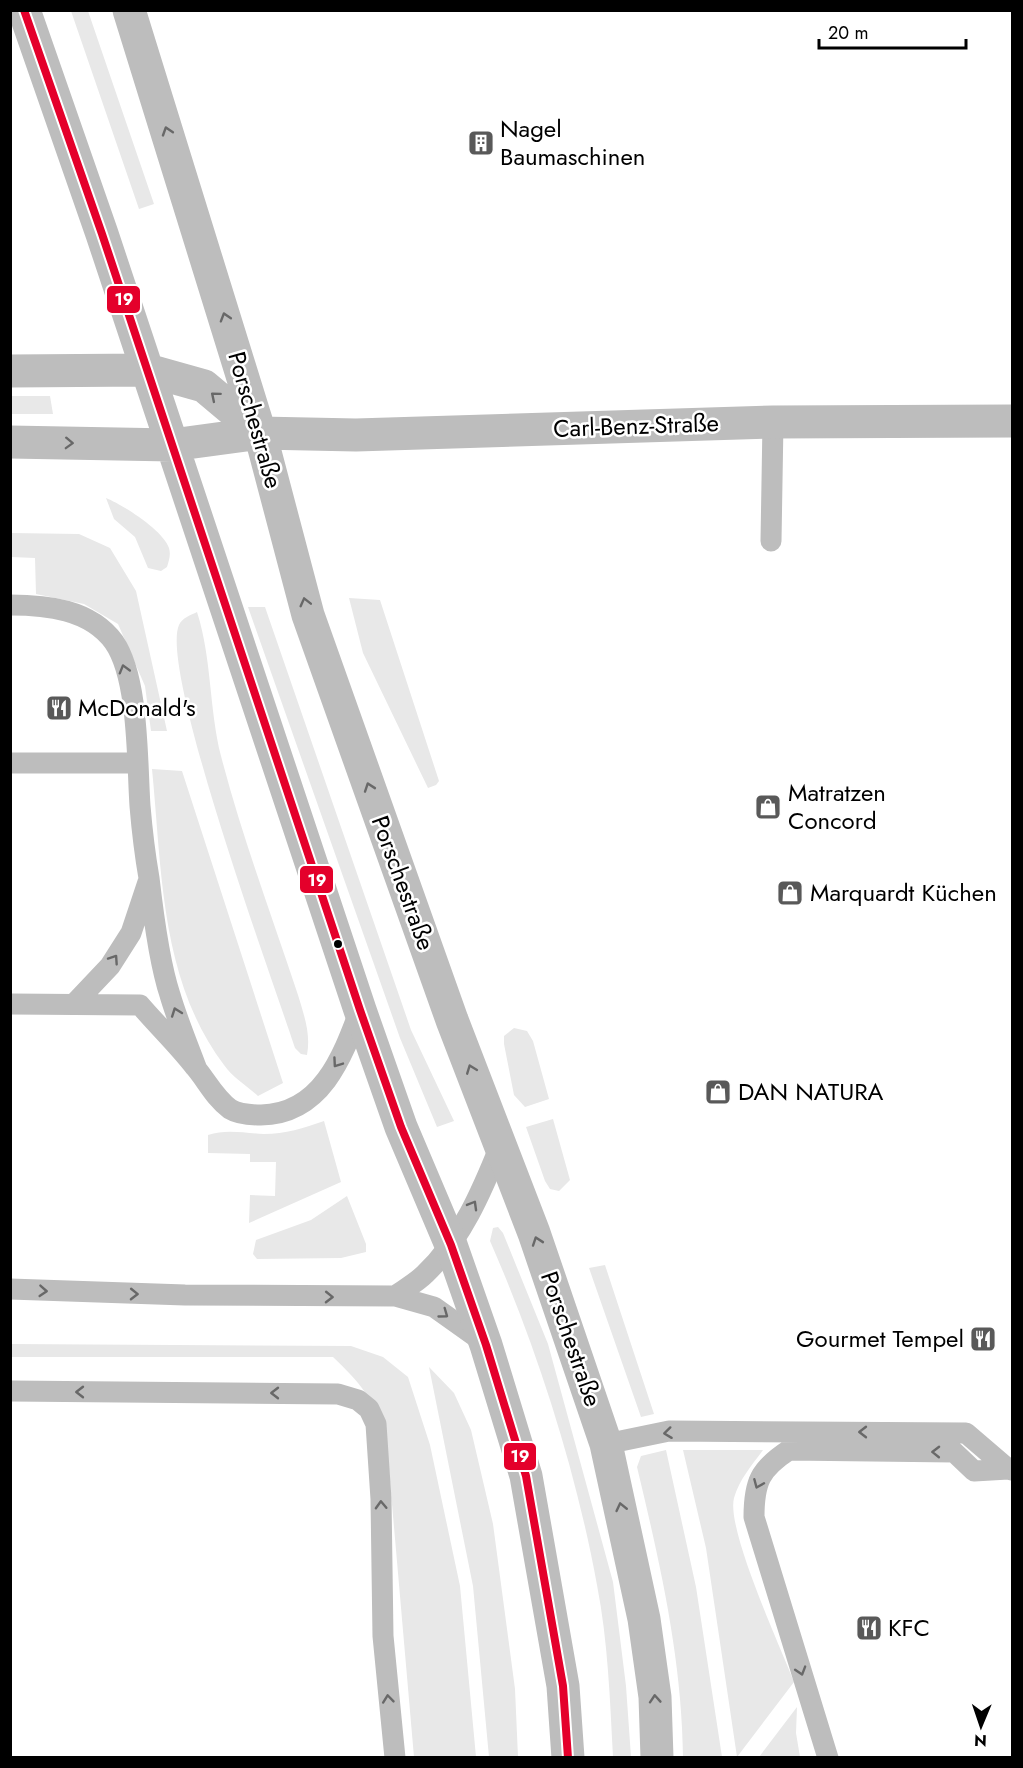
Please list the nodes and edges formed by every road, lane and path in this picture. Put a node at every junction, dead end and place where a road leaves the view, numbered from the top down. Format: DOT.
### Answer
graph roads {
  1 [pos="24,10"];
  2 [pos="129,10"];
  3 [pos="147,370"];
  4 [pos="10,371"];
  5 [pos="1012,421"];
  6 [pos="773,422"];
  7 [pos="260,433"];
  8 [pos="10,442"];
  9 [pos="172,445"];
  10 [pos="771,541"];
  11 [pos="10,605"];
  12 [pos="10,763"];
  13 [pos="138,763"];
  14 [pos="149,880"];
  15 [pos="75,1003"];
  16 [pos="10,1004"];
  17 [pos="360,1010"];
  18 [pos="196,1067"];
  19 [pos="500,1146"];
  20 [pos="451,1245"];
  21 [pos="10,1288"];
  22 [pos="395,1296"];
  23 [pos="486,1345"];
  24 [pos="10,1391"];
  25 [pos="606,1444"];
  26 [pos="1010,1469"];
  27 [pos="394,1758"];
  28 [pos="568,1758"];
  29 [pos="657,1758"];
  30 [pos="828,1758"];
  1 -- 3 [label="street"];
  7 -- 2 [label="street, Porschestraße, one-way"];
  3 -- 4 [label="street"];
  7 -- 3 [label="street, one-way"];
  3 -- 9 [label="street"];
  5 -- 6 [label="street, Carl-Benz-Straße"];
  6 -- 7 [label="street, Carl-Benz-Straße"];
  6 -- 10 [label="lane"];
  7 -- 9 [label="street, Carl-Benz-Straße"];
  19 -- 7 [label="street, Porschestraße, one-way"];
  8 -- 9 [label="street, Carl-Benz-Straße, one-way"];
  9 -- 17 [label="street"];
  13 -- 11 [label="lane, one-way"];
  12 -- 13 [label="lane"];
  13 -- 14 [label="lane"];
  15 -- 14 [label="lane, one-way"];
  18 -- 14 [label="lane, one-way"];
  15 -- 16 [label="lane"];
  15 -- 18 [label="lane"];
  17 -- 18 [label="lane, one-way"];
  17 -- 20 [label="street"];
  20 -- 19 [label="lane, one-way"];
  25 -- 19 [label="street, Porschestraße, one-way"];
  20 -- 22 [label="lane"];
  20 -- 23 [label="street"];
  21 -- 22 [label="lane, one-way"];
  22 -- 23 [label="lane, one-way"];
  23 -- 28 [label="street"];
  27 -- 24 [label="lane, one-way"];
  26 -- 25 [label="lane, one-way"];
  29 -- 25 [label="street, Porschestraße, one-way"];
  26 -- 30 [label="lane, one-way"];
}
